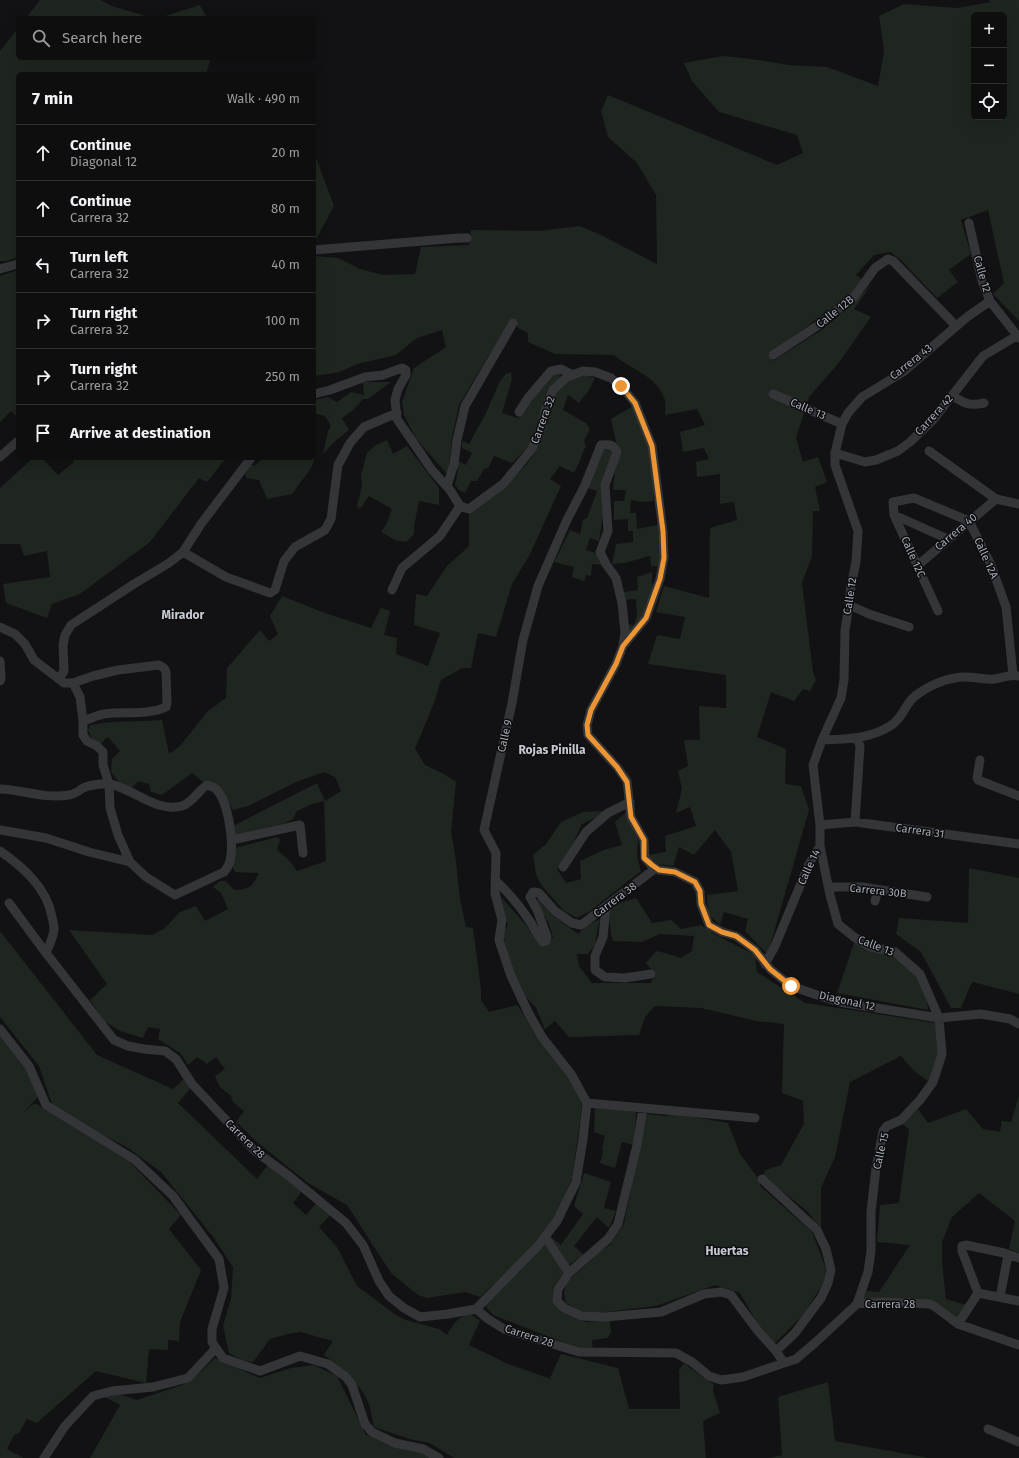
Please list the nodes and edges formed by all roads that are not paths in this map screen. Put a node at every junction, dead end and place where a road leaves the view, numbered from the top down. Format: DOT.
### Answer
graph roads {
  1 [pos="969,224"];
  2 [pos="467,238"];
  3 [pos="316,250"];
  4 [pos="16,265"];
  5 [pos="0,269"];
  6 [pos="990,301"];
  7 [pos="513,323"];
  8 [pos="956,326"];
  9 [pos="1018,337"];
  10 [pos="773,355"];
  11 [pos="573,375"];
  12 [pos="316,394"];
  13 [pos="773,394"];
  14 [pos="953,396"];
  15 [pos="984,403"];
  16 [pos="519,412"];
  17 [pos="396,413"];
  18 [pos="842,424"];
  19 [pos="16,444"];
  20 [pos="929,451"];
  21 [pos="835,453"];
  22 [pos="0,457"];
  23 [pos="249,460"];
  24 [pos="448,486"];
  25 [pos="996,499"];
  26 [pos="1019,504"];
  27 [pos="460,506"];
  28 [pos="894,515"];
  29 [pos="969,522"];
  30 [pos="948,539"];
  31 [pos="183,552"];
  32 [pos="917,566"];
  33 [pos="392,590"];
  34 [pos="849,605"];
  35 [pos="938,611"];
  36 [pos="0,627"];
  37 [pos="909,628"];
  38 [pos="623,646"];
  39 [pos="0,662"];
  40 [pos="1016,676"];
  41 [pos="59,679"];
  42 [pos="0,681"];
  43 [pos="73,683"];
  44 [pos="83,721"];
  45 [pos="857,738"];
  46 [pos="822,740"];
  47 [pos="980,760"];
  48 [pos="109,784"];
  49 [pos="0,788"];
  50 [pos="1019,796"];
  51 [pos="630,802"];
  52 [pos="856,822"];
  53 [pos="820,825"];
  54 [pos="0,830"];
  55 [pos="232,840"];
  56 [pos="1019,843"];
  57 [pos="820,846"];
  58 [pos="0,851"];
  59 [pos="303,853"];
  60 [pos="130,862"];
  61 [pos="563,867"];
  62 [pos="656,868"];
  63 [pos="495,880"];
  64 [pos="829,888"];
  65 [pos="878,890"];
  66 [pos="927,897"];
  67 [pos="875,901"];
  68 [pos="9,903"];
  69 [pos="606,906"];
  70 [pos="46,953"];
  71 [pos="765,964"];
  72 [pos="651,974"];
  73 [pos="939,1018"];
  74 [pos="1019,1024"];
  75 [pos="0,1029"];
  76 [pos="587,1103"];
  77 [pos="643,1108"];
  78 [pos="755,1118"];
  79 [pos="762,1179"];
  80 [pos="545,1237"];
  81 [pos="1008,1255"];
  82 [pos="1019,1258"];
  83 [pos="569,1273"];
  84 [pos="978,1293"];
  85 [pos="1000,1297"];
  86 [pos="1019,1300"];
  87 [pos="857,1304"];
  88 [pos="476,1309"];
  89 [pos="958,1324"];
  90 [pos="1019,1344"];
  91 [pos="216,1348"];
  92 [pos="776,1351"];
  93 [pos="784,1363"];
  94 [pos="988,1429"];
  95 [pos="1019,1442"];
  96 [pos="44,1458"];
  97 [pos="439,1458"];
  1 -- 6 [label="street, Calle 12"];
  2 -- 3 [label="street"];
  4 -- 5 [label="street"];
  6 -- 8 [label="street, Carrera 43"];
  6 -- 9 [label="street, Calle 12"];
  7 -- 24 [label="street"];
  8 -- 10 [label="street, Calle 12B"];
  8 -- 18 [label="street, Carrera 43"];
  9 -- 14 [label="street, Carrera 42"];
  11 -- 16 [label="street"];
  11 -- 27 [label="street, Carrera 32"];
  11 -- 38 [label="street, Carrera 32"];
  12 -- 17 [label="street"];
  13 -- 18 [label="street, Calle 13"];
  14 -- 15 [label="street"];
  14 -- 21 [label="street, Carrera 42"];
  17 -- 24 [label="street"];
  17 -- 31 [label="street"];
  18 -- 21 [label="street, Carrera 43"];
  19 -- 22 [label="street"];
  20 -- 25 [label="street"];
  21 -- 34 [label="street, Calle 12"];
  23 -- 31 [label="street"];
  24 -- 27 [label="street"];
  25 -- 26 [label="street"];
  25 -- 29 [label="street, Carrera 40"];
  27 -- 33 [label="street"];
  28 -- 29 [label="street, Calle 12C"];
  28 -- 30 [label="street"];
  28 -- 32 [label="street, Calle 12C"];
  29 -- 30 [label="street, Carrera 40"];
  29 -- 40 [label="street, Calle 12A"];
  30 -- 32 [label="street, Carrera 40"];
  31 -- 41 [label="street"];
  32 -- 35 [label="street, Calle 12C"];
  34 -- 37 [label="street"];
  34 -- 46 [label="street, Calle 12"];
  36 -- 41 [label="street"];
  38 -- 51 [label="street, Carrera 32"];
  38 -- 63 [label="street, Calle 9"];
  39 -- 42 [label="street"];
  40 -- 45 [label="street"];
  41 -- 43 [label="street"];
  43 -- 44 [label="street"];
  43 -- 44 [label="street"];
  44 -- 48 [label="street"];
  45 -- 46 [label="street"];
  45 -- 52 [label="street"];
  46 -- 53 [label="street, Calle 14"];
  47 -- 50 [label="street"];
  48 -- 49 [label="street"];
  48 -- 55 [label="street"];
  48 -- 60 [label="street"];
  51 -- 61 [label="street"];
  51 -- 62 [label="street, Carrera 32"];
  52 -- 53 [label="street, Carrera 31"];
  52 -- 56 [label="street, Carrera 31"];
  53 -- 57 [label="street, Calle 14"];
  54 -- 60 [label="street"];
  55 -- 59 [label="street"];
  55 -- 60 [label="street"];
  57 -- 64 [label="street, Calle 13"];
  57 -- 71 [label="street, Calle 14"];
  58 -- 70 [label="street"];
  62 -- 69 [label="street, Carrera 38"];
  62 -- 71 [label="street"];
  63 -- 69 [label="street, Carrera 38"];
  63 -- 76 [label="street, Calle 9"];
  64 -- 65 [label="street, Carrera 30B"];
  64 -- 73 [label="street, Calle 13"];
  65 -- 66 [label="street, Carrera 30B"];
  65 -- 67 [label="street"];
  68 -- 70 [label="street, Carrera 28"];
  69 -- 72 [label="street"];
  70 -- 88 [label="street, Carrera 28"];
  71 -- 73 [label="street, Diagonal 12"];
  73 -- 74 [label="street, Diagonal 12"];
  73 -- 87 [label="street, Calle 15"];
  75 -- 91 [label="street"];
  76 -- 77 [label="street"];
  76 -- 80 [label="street"];
  77 -- 78 [label="street"];
  77 -- 83 [label="street"];
  79 -- 92 [label="street"];
  80 -- 83 [label="street"];
  80 -- 88 [label="street"];
  81 -- 82 [label="street"];
  81 -- 84 [label="street"];
  81 -- 85 [label="street"];
  83 -- 92 [label="street"];
  84 -- 85 [label="street"];
  84 -- 89 [label="street"];
  85 -- 86 [label="street"];
  87 -- 89 [label="street, Carrera 28"];
  87 -- 93 [label="street, Carrera 28"];
  88 -- 93 [label="street, Carrera 28"];
  89 -- 90 [label="street, Carrera 28"];
  91 -- 96 [label="street"];
  91 -- 97 [label="street"];
  92 -- 93 [label="street"];
  94 -- 95 [label="street"];
}
